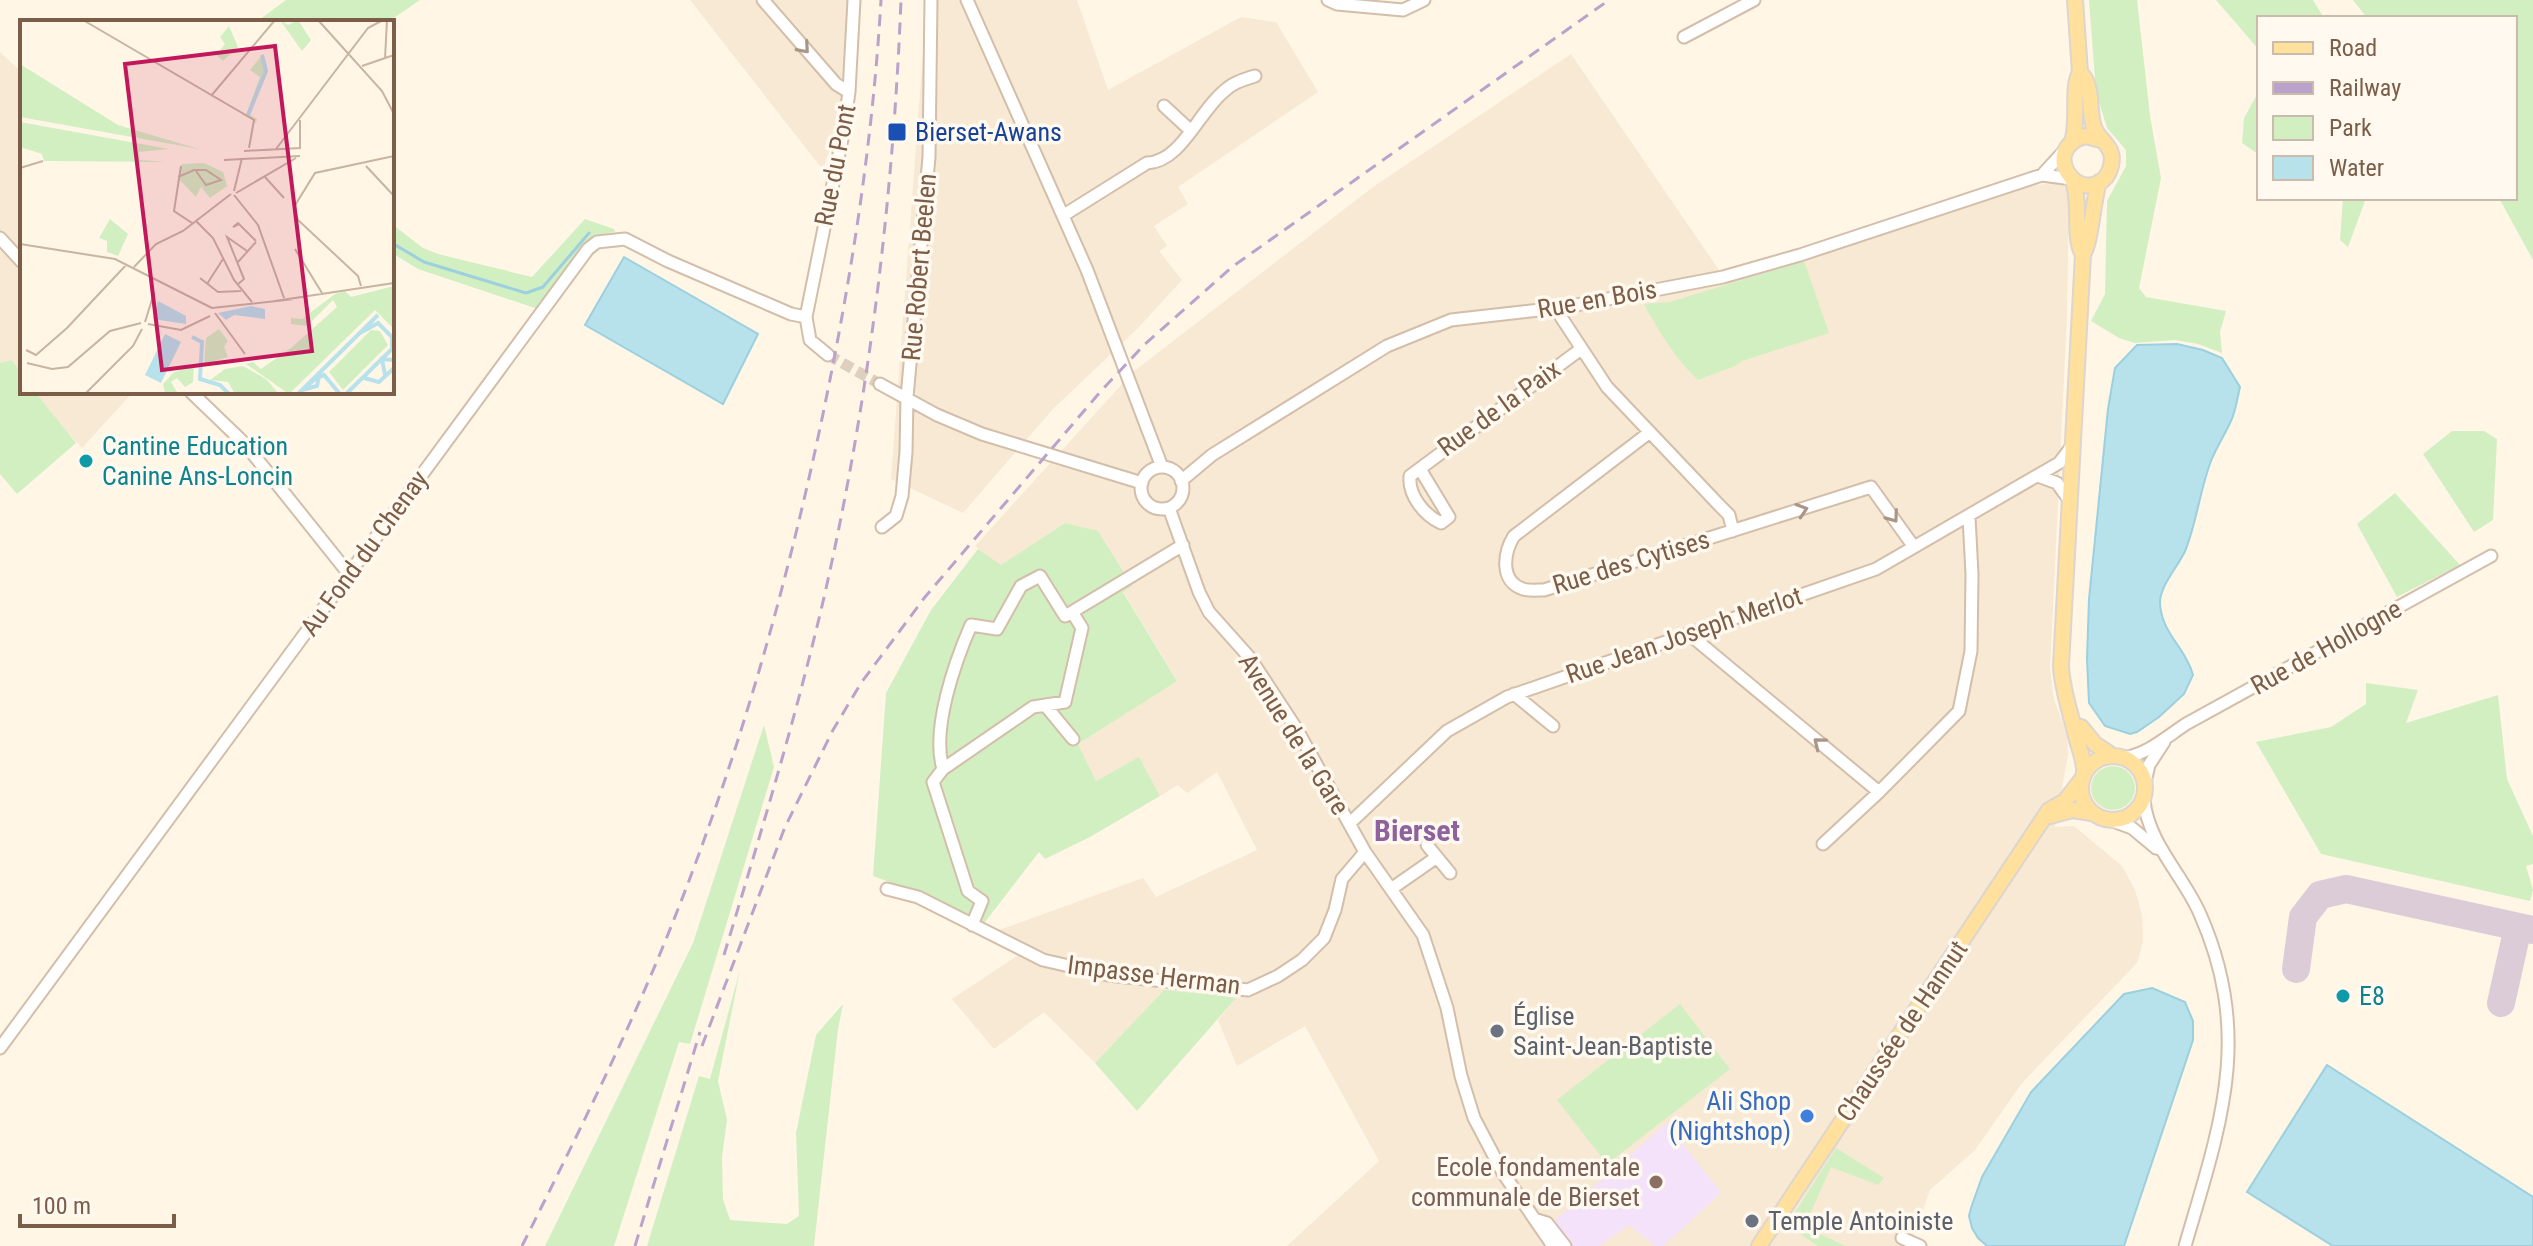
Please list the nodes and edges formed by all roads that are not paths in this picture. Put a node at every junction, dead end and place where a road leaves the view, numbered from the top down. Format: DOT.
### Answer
graph roads {
  1 [pos="763,0"];
  2 [pos="854,0"];
  3 [pos="931,0"];
  4 [pos="967,0"];
  5 [pos="1328,0"];
  6 [pos="1424,0"];
  7 [pos="1754,0"];
  8 [pos="2075,0"];
  9 [pos="1684,37"];
  10 [pos="2080,73"];
  11 [pos="1255,76"];
  12 [pos="849,92"];
  13 [pos="1164,106"];
  14 [pos="1190,130"];
  15 [pos="2101,140"];
  16 [pos="2068,146"];
  17 [pos="2042,175"];
  18 [pos="2072,179"];
  19 [pos="2099,182"];
  20 [pos="1064,215"];
  21 [pos="0,238"];
  22 [pos="2083,254"];
  23 [pos="20,260"];
  24 [pos="1560,308"];
  25 [pos="806,317"];
  26 [pos="1581,349"];
  27 [pos="828,355"];
  28 [pos="880,384"];
  29 [pos="193,394"];
  30 [pos="907,397"];
  31 [pos="1650,432"];
  32 [pos="2072,445"];
  33 [pos="1162,467"];
  34 [pos="1420,469"];
  35 [pos="2038,476"];
  36 [pos="1181,481"];
  37 [pos="1142,483"];
  38 [pos="2070,501"];
  39 [pos="1169,508"];
  40 [pos="1969,517"];
  41 [pos="882,527"];
  42 [pos="1733,531"];
  43 [pos="1183,545"];
  44 [pos="1914,547"];
  45 [pos="2491,556"];
  46 [pos="349,574"];
  47 [pos="1072,612"];
  48 [pos="1689,634"];
  49 [pos="1514,694"];
  50 [pos="1045,705"];
  51 [pos="1553,726"];
  52 [pos="2077,727"];
  53 [pos="1073,739"];
  54 [pos="2164,741"];
  55 [pos="2118,757"];
  56 [pos="943,769"];
  57 [pos="2083,776"];
  58 [pos="2145,782"];
  59 [pos="1879,792"];
  60 [pos="2144,800"];
  61 [pos="2092,813"];
  62 [pos="2046,816"];
  63 [pos="2113,821"];
  64 [pos="1350,823"];
  65 [pos="1823,844"];
  66 [pos="1427,845"];
  67 [pos="2160,849"];
  68 [pos="1365,852"];
  69 [pos="1437,857"];
  70 [pos="1450,873"];
  71 [pos="887,889"];
  72 [pos="1391,889"];
  73 [pos="972,925"];
  74 [pos="0,1048"];
  75 [pos="1537,1220"];
  76 [pos="1902,1238"];
  77 [pos="1553,1246"];
  78 [pos="1565,1246"];
  79 [pos="1759,1246"];
  80 [pos="1920,1246"];
  81 [pos="2185,1246"];
  1 -- 12 [label="street, Rue du Pont, one-way"];
  2 -- 12 [label="street"];
  3 -- 30 [label="street, Rue Robert Beelen"];
  4 -- 20 [label="street"];
  5 -- 6 [label="street"];
  7 -- 9 [label="street"];
  8 -- 10 [label="main road"];
  10 -- 15 [label="main road"];
  10 -- 16 [label="main road"];
  11 -- 14 [label="street"];
  12 -- 25 [label="street, Rue du Pont"];
  13 -- 14 [label="street"];
  14 -- 20 [label="street"];
  15 -- 16 [label="main road"];
  15 -- 19 [label="main road"];
  16 -- 17 [label="street, Rue en Bois"];
  16 -- 18 [label="main road"];
  17 -- 18 [label="street, Rue en Bois"];
  17 -- 24 [label="street, Rue en Bois"];
  18 -- 19 [label="main road"];
  18 -- 22 [label="main road"];
  19 -- 22 [label="main road"];
  20 -- 33 [label="street"];
  21 -- 23 [label="street"];
  22 -- 32 [label="main road"];
  24 -- 26 [label="street"];
  24 -- 36 [label="street, Rue en Bois"];
  25 -- 27 [label="street"];
  25 -- 46 [label="street, Au Fond du Chenay"];
  26 -- 31 [label="street"];
  26 -- 34 [label="street, Rue de la Paix"];
  28 -- 30 [label="street"];
  29 -- 46 [label="street"];
  30 -- 37 [label="street"];
  30 -- 41 [label="street, Rue Robert Beelen"];
  31 -- 42 [label="street"];
  31 -- 42 [label="street, Rue des Cytises"];
  32 -- 35 [label="street, Rue Jean Joseph Merlot"];
  32 -- 38 [label="main road"];
  33 -- 36 [label="street"];
  33 -- 37 [label="street"];
  34 -- 34 [label="street, Rue de la Paix"];
  35 -- 38 [label="street"];
  35 -- 40 [label="street, Rue Jean Joseph Merlot"];
  36 -- 39 [label="street"];
  37 -- 39 [label="street"];
  38 -- 52 [label="main road"];
  39 -- 43 [label="street, Avenue de la Gare"];
  40 -- 44 [label="street, Rue Jean Joseph Merlot"];
  40 -- 59 [label="street"];
  42 -- 44 [label="street, one-way"];
  43 -- 47 [label="street"];
  43 -- 64 [label="street, Avenue de la Gare"];
  44 -- 48 [label="street, Rue Jean Joseph Merlot"];
  45 -- 54 [label="street, Rue de Hollogne"];
  46 -- 74 [label="street, Au Fond du Chenay"];
  47 -- 50 [label="street"];
  47 -- 56 [label="street"];
  48 -- 49 [label="street, Rue Jean Joseph Merlot"];
  59 -- 48 [label="street, one-way"];
  49 -- 51 [label="street"];
  49 -- 64 [label="street, Rue Jean Joseph Merlot"];
  50 -- 53 [label="street"];
  50 -- 56 [label="street"];
  52 -- 55 [label="main road"];
  52 -- 57 [label="main road"];
  54 -- 55 [label="street, Rue de Hollogne"];
  54 -- 58 [label="street, Rue de Hollogne"];
  55 -- 57 [label="main road"];
  55 -- 58 [label="main road"];
  56 -- 73 [label="street"];
  57 -- 61 [label="main road"];
  57 -- 62 [label="main road, Chaussée de Hannut"];
  58 -- 60 [label="main road"];
  59 -- 65 [label="street"];
  60 -- 63 [label="main road"];
  60 -- 67 [label="street"];
  61 -- 62 [label="main road"];
  61 -- 63 [label="main road"];
  62 -- 79 [label="main road, Chaussée de Hannut"];
  63 -- 67 [label="street"];
  64 -- 68 [label="street, Avenue de la Gare"];
  66 -- 69 [label="street"];
  67 -- 81 [label="street"];
  68 -- 72 [label="street, Avenue de la Gare"];
  68 -- 73 [label="street, Impasse Herman"];
  69 -- 70 [label="street"];
  69 -- 72 [label="street"];
  71 -- 73 [label="street, Impasse Herman"];
  72 -- 75 [label="street, Avenue de la Gare"];
  75 -- 77 [label="street, Avenue de la Gare"];
  75 -- 78 [label="street, Avenue de la Gare"];
  76 -- 80 [label="street"];
}
